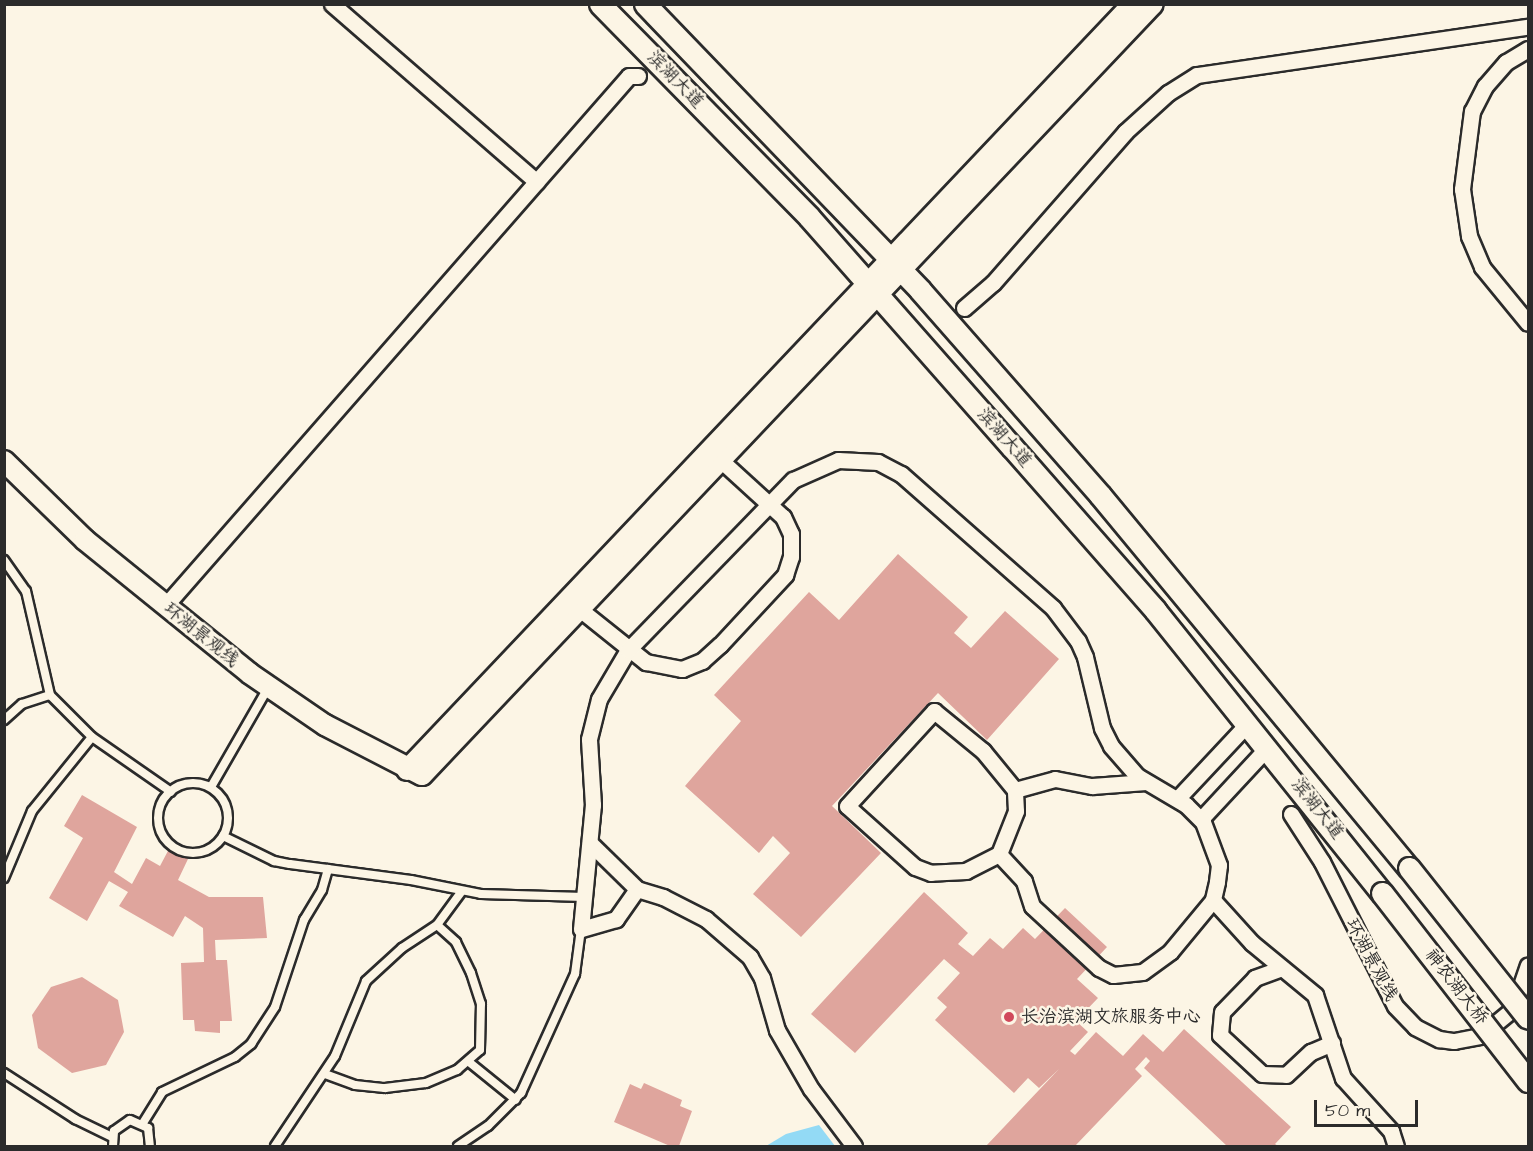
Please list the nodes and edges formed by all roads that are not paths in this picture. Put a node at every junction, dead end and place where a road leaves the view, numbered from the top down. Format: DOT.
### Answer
graph roads {
  1 [pos="332,4"];
  2 [pos="600,4"];
  3 [pos="645,4"];
  4 [pos="1133,4"];
  5 [pos="1153,4"];
  6 [pos="1528,27"];
  7 [pos="1528,48"];
  8 [pos="638,76"];
  9 [pos="537,182"];
  10 [pos="896,264"];
  11 [pos="871,288"];
  12 [pos="964,308"];
  13 [pos="1528,324"];
  14 [pos="715,454"];
  15 [pos="4,461"];
  16 [pos="770,501"];
  17 [pos="4,560"];
  18 [pos="573,604"];
  19 [pos="165,606"];
  20 [pos="628,650"];
  21 [pos="268,688"];
  22 [pos="50,695"];
  23 [pos="4,720"];
  24 [pos="1248,723"];
  25 [pos="92,737"];
  26 [pos="1268,747"];
  27 [pos="1146,782"];
  28 [pos="211,787"];
  29 [pos="1015,790"];
  30 [pos="171,792"];
  31 [pos="1178,799"];
  32 [pos="1292,814"];
  33 [pos="1201,819"];
  34 [pos="223,836"];
  35 [pos="590,843"];
  36 [pos="999,854"];
  37 [pos="1409,868"];
  38 [pos="328,869"];
  39 [pos="4,878"];
  40 [pos="637,889"];
  41 [pos="462,891"];
  42 [pos="1382,893"];
  43 [pos="584,897"];
  44 [pos="1213,900"];
  45 [pos="437,925"];
  46 [pos="581,929"];
  47 [pos="1528,965"];
  48 [pos="1282,969"];
  49 [pos="1528,1018"];
  50 [pos="1332,1043"];
  51 [pos="469,1062"];
  52 [pos="4,1073"];
  53 [pos="325,1074"];
  54 [pos="1528,1081"];
  55 [pos="516,1100"];
  56 [pos="143,1123"];
  57 [pos="112,1137"];
  58 [pos="113,1146"];
  59 [pos="150,1146"];
  60 [pos="275,1146"];
  61 [pos="458,1146"];
  62 [pos="854,1146"];
  63 [pos="1396,1146"];
  1 -- 9 [label="street"];
  2 -- 11 [label="main road, 滨湖大道"];
  3 -- 10 [label="main road, 滨湖大道"];
  4 -- 10 [label="street"];
  5 -- 10 [label="street"];
  6 -- 12 [label="street"];
  7 -- 13 [label="street"];
  8 -- 9 [label="street"];
  9 -- 19 [label="street"];
  10 -- 11 [label="street"];
  10 -- 37 [label="main road, 滨湖大道"];
  11 -- 14 [label="street"];
  11 -- 24 [label="main road, 滨湖大道"];
  14 -- 16 [label="street"];
  14 -- 18 [label="street"];
  15 -- 19 [label="street, 环湖景观线"];
  16 -- 20 [label="street"];
  16 -- 20 [label="street"];
  16 -- 27 [label="street"];
  17 -- 22 [label="lane"];
  18 -- 20 [label="street"];
  18 -- 21 [label="street, 环湖景观线"];
  19 -- 21 [label="street, 环湖景观线"];
  20 -- 35 [label="street"];
  21 -- 28 [label="lane"];
  22 -- 23 [label="lane"];
  22 -- 25 [label="lane"];
  24 -- 26 [label="main road, 滨湖大道"];
  24 -- 31 [label="street"];
  25 -- 30 [label="lane"];
  25 -- 39 [label="lane"];
  26 -- 33 [label="street"];
  26 -- 42 [label="main road, 滨湖大道"];
  27 -- 29 [label="street"];
  27 -- 31 [label="street"];
  28 -- 30 [label="lane"];
  28 -- 34 [label="lane"];
  29 -- 36 [label="street"];
  29 -- 36 [label="street"];
  30 -- 34 [label="lane"];
  31 -- 33 [label="street"];
  32 -- 47 [label="street, 环湖景观线"];
  33 -- 44 [label="street"];
  34 -- 38 [label="lane"];
  35 -- 40 [label="street"];
  35 -- 43 [label="street"];
  36 -- 44 [label="street"];
  37 -- 49 [label="main road, 神农湖大桥, bridge"];
  38 -- 41 [label="lane"];
  38 -- 56 [label="lane"];
  40 -- 46 [label="street"];
  40 -- 62 [label="street"];
  41 -- 43 [label="lane"];
  41 -- 45 [label="lane"];
  42 -- 54 [label="main road, 神农湖大桥, bridge"];
  43 -- 46 [label="street"];
  44 -- 48 [label="street"];
  45 -- 51 [label="lane"];
  45 -- 53 [label="lane"];
  46 -- 55 [label="lane"];
  48 -- 50 [label="street"];
  48 -- 50 [label="street"];
  50 -- 63 [label="street"];
  51 -- 53 [label="lane"];
  51 -- 55 [label="lane"];
  52 -- 57 [label="lane"];
  53 -- 60 [label="lane"];
  55 -- 61 [label="lane"];
  56 -- 57 [label="lane"];
  56 -- 59 [label="lane"];
  57 -- 58 [label="lane"];
}
